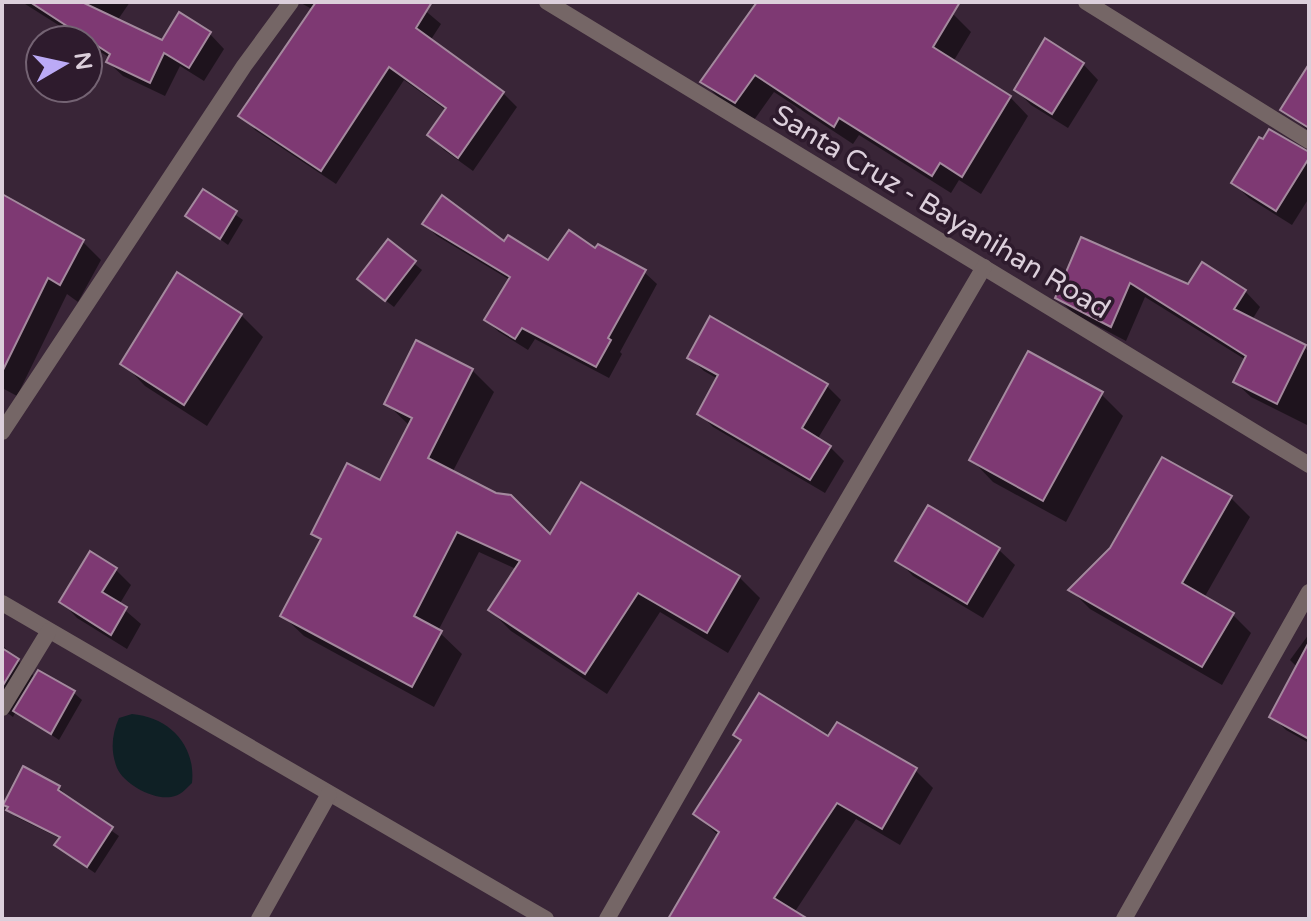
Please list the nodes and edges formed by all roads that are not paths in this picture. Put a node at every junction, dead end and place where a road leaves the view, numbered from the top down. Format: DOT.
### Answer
graph roads {
  1 [pos="291,2"];
  2 [pos="547,2"];
  3 [pos="1086,2"];
  4 [pos="1309,141"];
  5 [pos="984,267"];
  6 [pos="2,432"];
  7 [pos="1309,465"];
  8 [pos="1309,592"];
  9 [pos="2,603"];
  10 [pos="49,631"];
  11 [pos="2,708"];
  12 [pos="329,794"];
  13 [pos="259,919"];
  14 [pos="546,919"];
  15 [pos="607,919"];
  16 [pos="1124,919"];
  1 -- 6 [label="street"];
  2 -- 5 [label="street, Santa Cruz - Bayanihan Road"];
  3 -- 4 [label="street"];
  5 -- 7 [label="street, Santa Cruz - Bayanihan Road"];
  5 -- 15 [label="street"];
  8 -- 16 [label="street"];
  9 -- 10 [label="street"];
  10 -- 11 [label="street"];
  10 -- 12 [label="street"];
  12 -- 13 [label="street"];
  12 -- 14 [label="street"];
}
